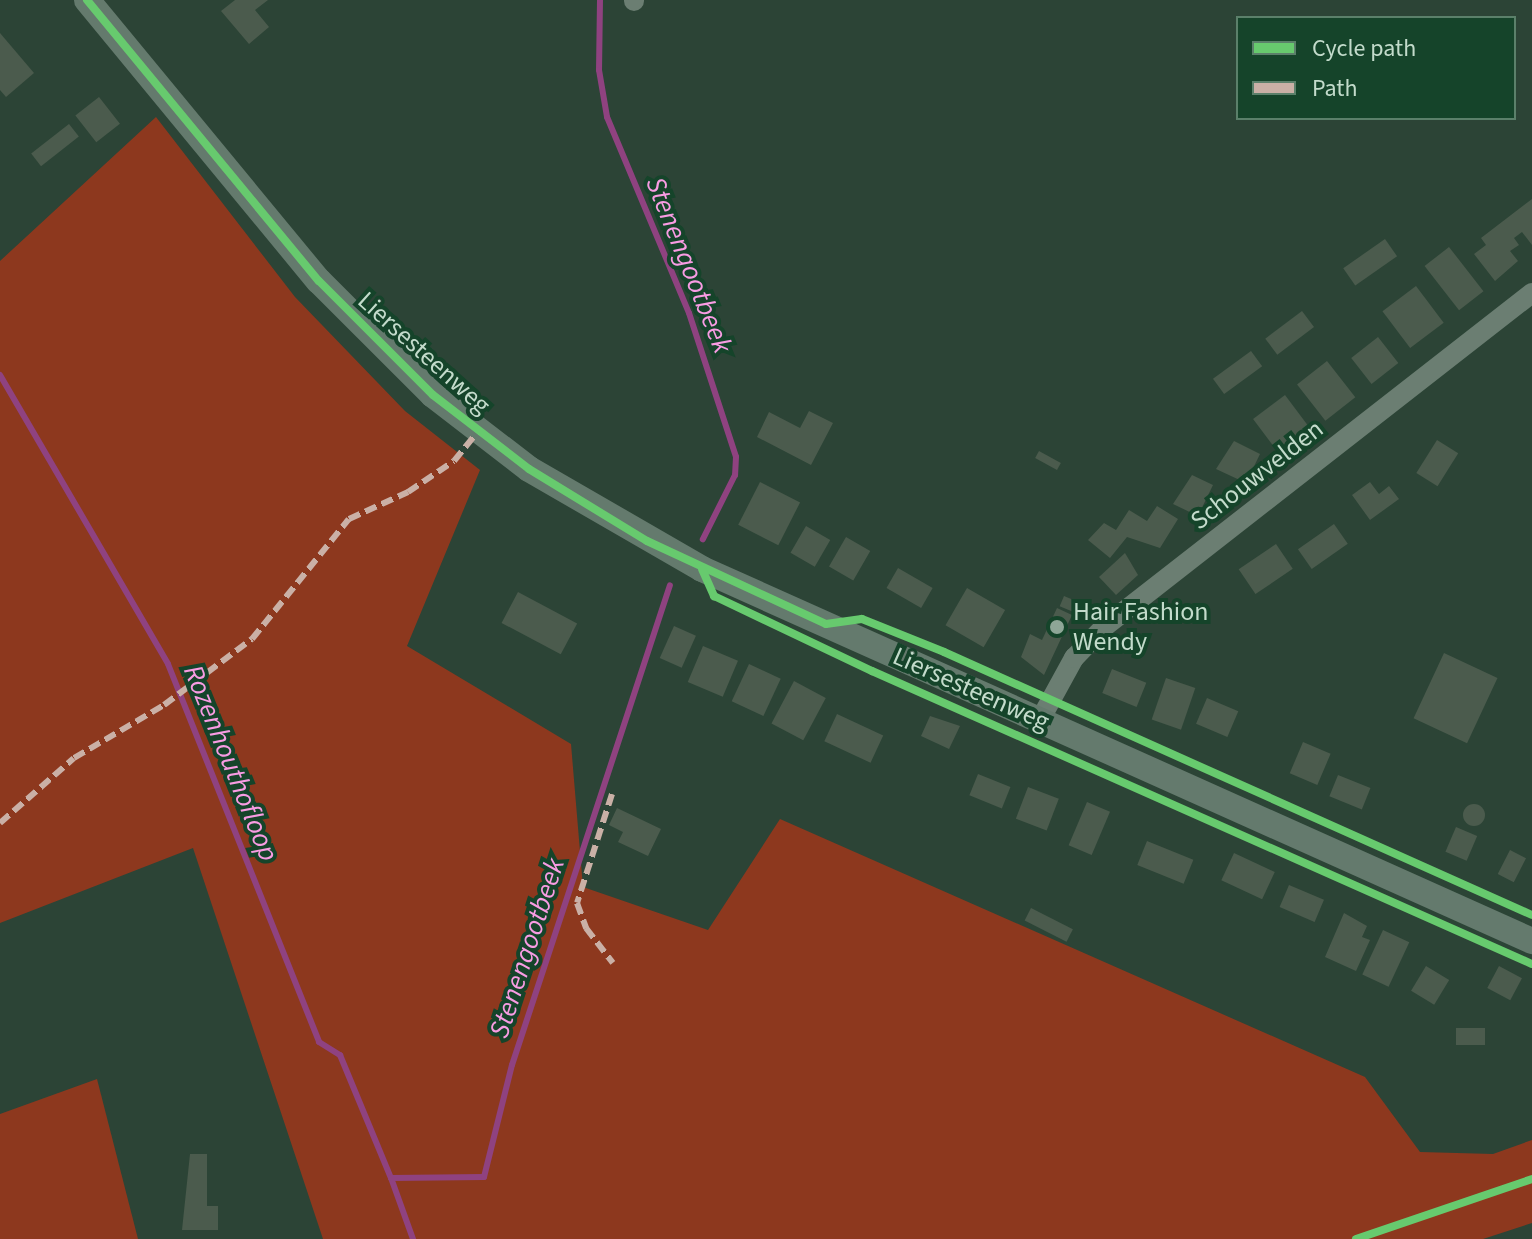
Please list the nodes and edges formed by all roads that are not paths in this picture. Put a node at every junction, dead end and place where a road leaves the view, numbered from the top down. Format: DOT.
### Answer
graph roads {
  1 [pos="87,0"];
  2 [pos="1532,293"];
  3 [pos="1040,720"];
  4 [pos="1532,941"];
  1 -- 3 [label="main road, Liersesteenweg"];
  2 -- 3 [label="street, Schouwvelden"];
  3 -- 4 [label="main road, Liersesteenweg"];
}
